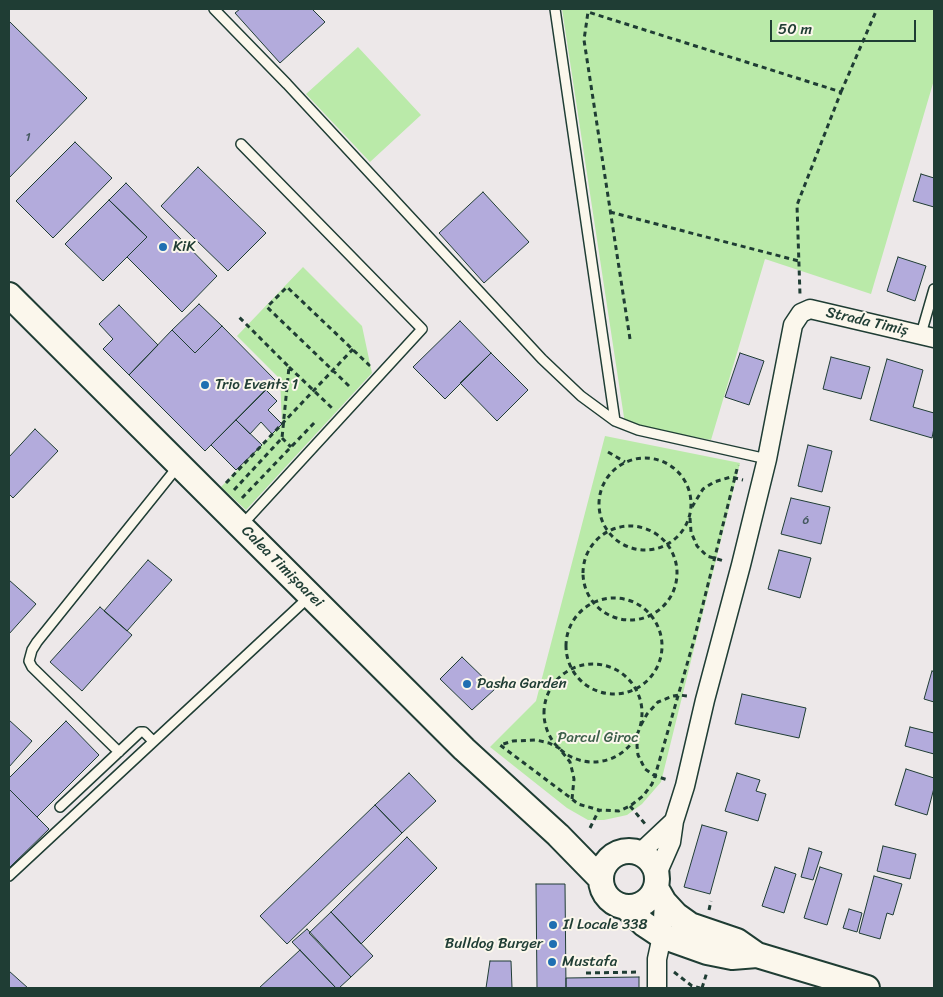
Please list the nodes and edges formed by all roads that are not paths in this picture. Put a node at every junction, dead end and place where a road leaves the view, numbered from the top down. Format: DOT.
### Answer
graph roads {
  1 [pos="214,9"];
  2 [pos="555,9"];
  3 [pos="241,144"];
  4 [pos="934,289"];
  5 [pos="9,295"];
  6 [pos="927,336"];
  7 [pos="615,420"];
  8 [pos="767,459"];
  9 [pos="179,465"];
  10 [pos="225,511"];
  11 [pos="310,595"];
  12 [pos="153,740"];
  13 [pos="119,752"];
  14 [pos="60,807"];
  15 [pos="674,821"];
  16 [pos="558,836"];
  17 [pos="640,853"];
  18 [pos="613,856"];
  19 [pos="9,876"];
  20 [pos="601,879"];
  21 [pos="659,888"];
  22 [pos="622,906"];
  23 [pos="662,936"];
  24 [pos="757,955"];
  25 [pos="657,959"];
  26 [pos="657,988"];
  27 [pos="867,988"];
  1 -- 7 [label="lane"];
  2 -- 7 [label="lane"];
  3 -- 10 [label="lane"];
  4 -- 6 [label="lane"];
  5 -- 9 [label="main road, Calea Timișoarei"];
  6 -- 8 [label="street, Strada Timiș"];
  7 -- 8 [label="lane"];
  8 -- 15 [label="street"];
  9 -- 10 [label="main road, Calea Timișoarei"];
  9 -- 13 [label="lane"];
  10 -- 11 [label="main road, Calea Timișoarei"];
  11 -- 12 [label="lane"];
  11 -- 16 [label="main road, Calea Timișoarei"];
  12 -- 13 [label="lane"];
  12 -- 19 [label="lane"];
  13 -- 14 [label="lane"];
  15 -- 17 [label="street"];
  15 -- 21 [label="street"];
  16 -- 18 [label="main road, Calea Timișoarei"];
  16 -- 20 [label="main road, Calea Timișoarei"];
  17 -- 18 [label="main road"];
  17 -- 21 [label="main road"];
  18 -- 20 [label="main road"];
  20 -- 22 [label="main road"];
  21 -- 22 [label="main road"];
  21 -- 23 [label="street"];
  21 -- 24 [label="main road"];
  22 -- 23 [label="main road"];
  22 -- 25 [label="street"];
  23 -- 24 [label="main road"];
  23 -- 25 [label="street"];
  24 -- 27 [label="main road"];
  25 -- 26 [label="street"];
}
